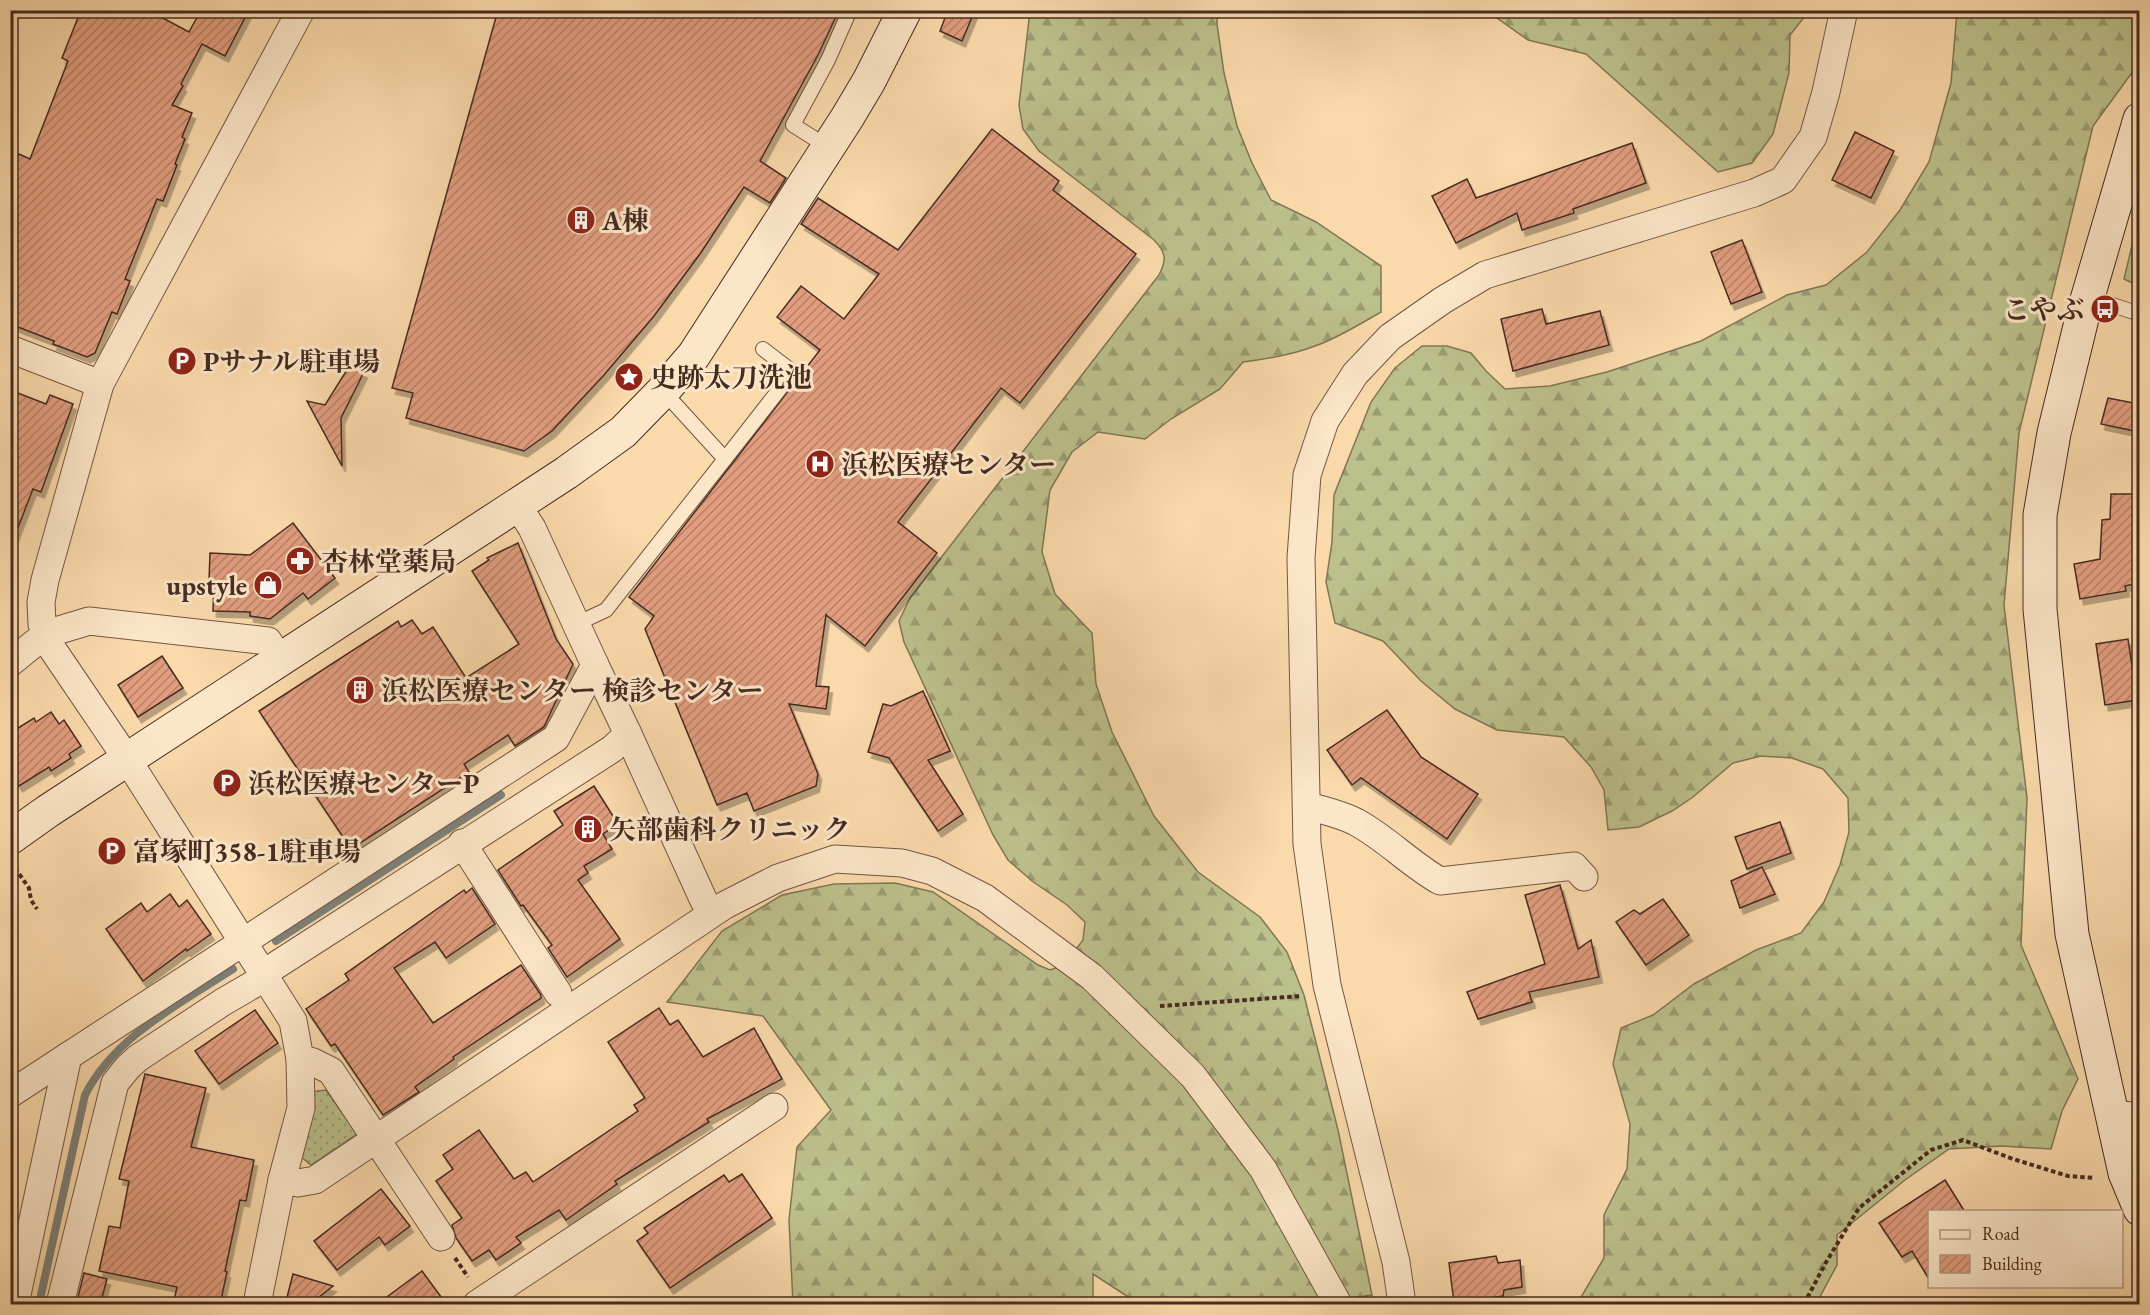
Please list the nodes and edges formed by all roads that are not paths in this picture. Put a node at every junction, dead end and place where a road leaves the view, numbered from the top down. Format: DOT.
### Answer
graph roads {
  1 [pos="301,10"];
  2 [pos="850,10"];
  3 [pos="905,10"];
  4 [pos="1844,10"];
  5 [pos="2139,119"];
  6 [pos="828,147"];
  7 [pos="2088,297"];
  8 [pos="2139,314"];
  9 [pos="10,349"];
  10 [pos="763,349"];
  11 [pos="100,384"];
  12 [pos="663,391"];
  13 [pos="725,459"];
  14 [pos="517,505"];
  15 [pos="576,624"];
  16 [pos="46,634"];
  17 [pos="280,659"];
  18 [pos="10,663"];
  19 [pos="595,665"];
  20 [pos="628,734"];
  21 [pos="127,759"];
  22 [pos="1306,806"];
  23 [pos="462,843"];
  24 [pos="11,851"];
  25 [pos="1584,877"];
  26 [pos="704,902"];
  27 [pos="243,941"];
  28 [pos="265,975"];
  29 [pos="558,993"];
  30 [pos="68,1056"];
  31 [pos="300,1059"];
  32 [pos="10,1094"];
  33 [pos="774,1107"];
  34 [pos="2129,1116"];
  35 [pos="376,1138"];
  36 [pos="282,1180"];
  37 [pos="2134,1195"];
  38 [pos="441,1237"];
  39 [pos="480,1302"];
  40 [pos="15,1305"];
  41 [pos="60,1305"];
  42 [pos="257,1305"];
  43 [pos="1338,1305"];
  44 [pos="1402,1305"];
  1 -- 11 [label="street"];
  2 -- 6 [label="lane"];
  3 -- 6 [label="street"];
  4 -- 22 [label="street"];
  5 -- 7 [label="street"];
  6 -- 12 [label="street"];
  7 -- 8 [label="lane"];
  7 -- 34 [label="street"];
  9 -- 11 [label="street"];
  10 -- 13 [label="lane"];
  11 -- 16 [label="street"];
  12 -- 13 [label="lane"];
  12 -- 14 [label="street"];
  13 -- 15 [label="lane"];
  14 -- 15 [label="street"];
  14 -- 17 [label="street"];
  15 -- 19 [label="street"];
  16 -- 17 [label="street"];
  16 -- 18 [label="street"];
  16 -- 21 [label="street"];
  17 -- 21 [label="street"];
  19 -- 20 [label="street"];
  19 -- 27 [label="street"];
  20 -- 23 [label="street"];
  20 -- 26 [label="street"];
  21 -- 24 [label="street"];
  21 -- 27 [label="street"];
  22 -- 25 [label="street"];
  22 -- 44 [label="street"];
  23 -- 28 [label="street"];
  23 -- 29 [label="street"];
  27 -- 28 [label="street"];
  27 -- 30 [label="street"];
  28 -- 31 [label="street"];
  28 -- 41 [label="street"];
  30 -- 32 [label="street"];
  30 -- 40 [label="street"];
  31 -- 35 [label="street"];
  31 -- 36 [label="street"];
  33 -- 39 [label="street"];
  34 -- 37 [label="street"];
  35 -- 36 [label="street"];
  35 -- 38 [label="street"];
  35 -- 43 [label="street"];
  36 -- 42 [label="street"];
}
